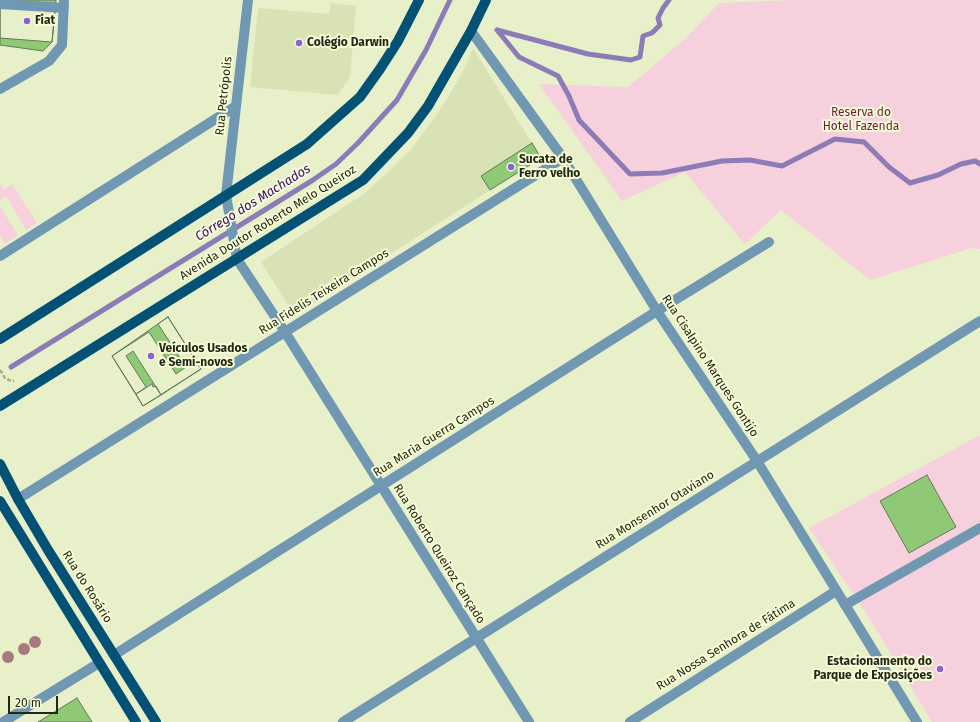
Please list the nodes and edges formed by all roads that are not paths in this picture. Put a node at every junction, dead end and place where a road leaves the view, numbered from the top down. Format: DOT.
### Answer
graph roads {
  1 [pos="248,0"];
  2 [pos="419,0"];
  3 [pos="486,0"];
  4 [pos="0,4"];
  5 [pos="64,4"];
  6 [pos="471,31"];
  7 [pos="0,89"];
  8 [pos="236,106"];
  9 [pos="563,158"];
  10 [pos="226,195"];
  11 [pos="769,242"];
  12 [pos="0,256"];
  13 [pos="237,259"];
  14 [pos="657,311"];
  15 [pos="980,320"];
  16 [pos="285,332"];
  17 [pos="0,339"];
  18 [pos="0,406"];
  19 [pos="757,461"];
  20 [pos="0,464"];
  21 [pos="380,486"];
  22 [pos="18,499"];
  23 [pos="0,501"];
  24 [pos="980,528"];
  25 [pos="836,591"];
  26 [pos="845,605"];
  27 [pos="476,638"];
  28 [pos="114,655"];
  29 [pos="99,663"];
  30 [pos="3,722"];
  31 [pos="136,722"];
  32 [pos="156,722"];
  33 [pos="343,722"];
  34 [pos="529,722"];
  35 [pos="630,722"];
  36 [pos="917,722"];
  1 -- 8 [label="street, Rua Petrópolis"];
  2 -- 10 [label="main road"];
  3 -- 6 [label="main road, Avenida Doutor Roberto Melo Queiroz"];
  4 -- 5 [label="street"];
  5 -- 7 [label="street"];
  6 -- 9 [label="street, Rua Cisalpino Marques Gontijo"];
  6 -- 13 [label="main road, Avenida Doutor Roberto Melo Queiroz"];
  8 -- 10 [label="street, Rua Petrópolis"];
  8 -- 12 [label="street"];
  9 -- 14 [label="street, Rua Cisalpino Marques Gontijo"];
  9 -- 16 [label="street, Rua Fidelis Teixeira Campos"];
  10 -- 13 [label="street, Rua Petrópolis"];
  10 -- 17 [label="main road"];
  11 -- 14 [label="street, Rua Maria Guerra Campos"];
  13 -- 16 [label="street, Rua Roberto Queiroz Cançado"];
  13 -- 18 [label="main road, Avenida Doutor Roberto Melo Queiroz"];
  14 -- 19 [label="street, Rua Cisalpino Marques Gontijo"];
  14 -- 21 [label="street, Rua Maria Guerra Campos"];
  15 -- 19 [label="street, Rua Monsenhor Otaviano"];
  16 -- 21 [label="street, Rua Roberto Queiroz Cançado"];
  16 -- 22 [label="street, Rua Fidelis Teixeira Campos"];
  19 -- 25 [label="street, Rua Cisalpino Marques Gontijo"];
  19 -- 27 [label="street, Rua Monsenhor Otaviano"];
  20 -- 22 [label="main road, Rua do Rosário"];
  21 -- 27 [label="street, Rua Roberto Queiroz Cançado"];
  21 -- 28 [label="street, Rua Maria Guerra Campos"];
  22 -- 28 [label="main road, Rua do Rosário"];
  23 -- 29 [label="main road"];
  24 -- 26 [label="street"];
  25 -- 26 [label="street, Rua Cisalpino Marques Gontijo"];
  25 -- 35 [label="street, Rua Nossa Senhora de Fátima"];
  26 -- 36 [label="street, Rua Cisalpino Marques Gontijo"];
  27 -- 33 [label="street, Rua Monsenhor Otaviano"];
  27 -- 34 [label="street, Rua Roberto Queiroz Cançado"];
  28 -- 32 [label="main road, Rua do Rosário"];
  29 -- 30 [label="street"];
  29 -- 31 [label="main road"];
}
